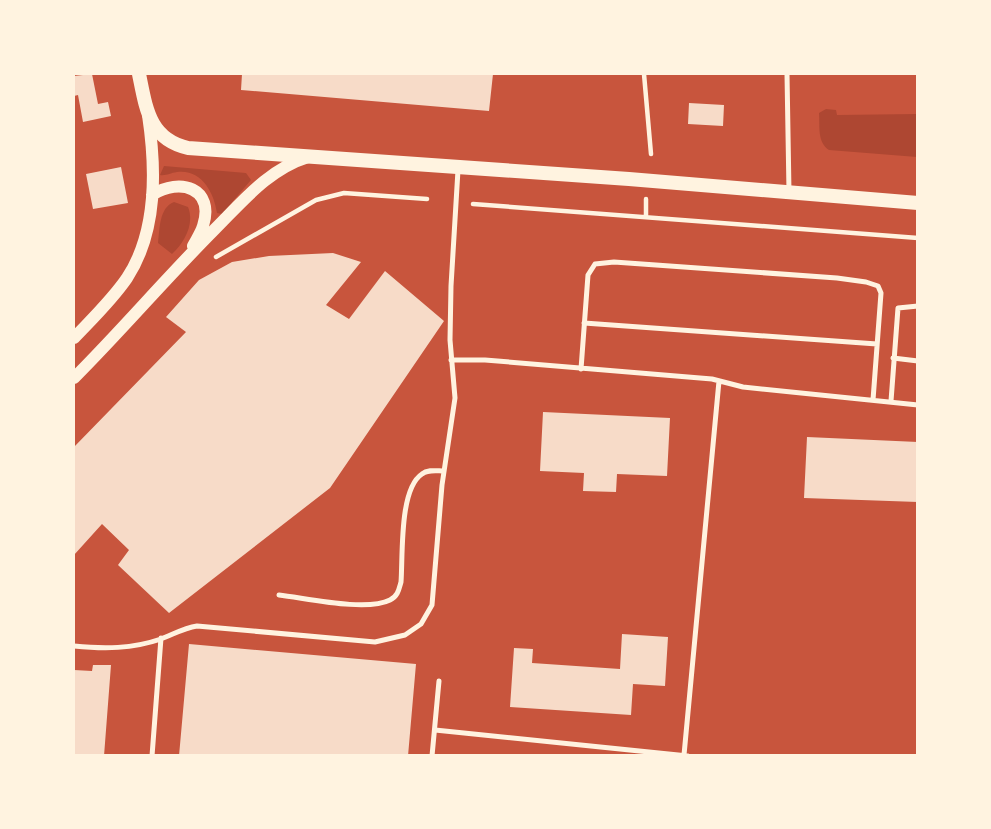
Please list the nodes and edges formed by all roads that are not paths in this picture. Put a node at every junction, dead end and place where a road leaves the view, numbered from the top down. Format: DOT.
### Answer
graph roads {
  1 [pos="139,74"];
  2 [pos="787,74"];
  3 [pos="147,111"];
  4 [pos="312,156"];
  5 [pos="459,167"];
  6 [pos="789,191"];
  7 [pos="152,195"];
  8 [pos="918,202"];
  9 [pos="188,256"];
  10 [pos="918,306"];
  11 [pos="584,323"];
  12 [pos="74,338"];
  13 [pos="877,344"];
  14 [pos="893,358"];
  15 [pos="452,360"];
  16 [pos="918,361"];
  17 [pos="581,369"];
  18 [pos="74,378"];
  19 [pos="719,381"];
  20 [pos="873,400"];
  21 [pos="891,401"];
  22 [pos="918,405"];
  23 [pos="444,471"];
  24 [pos="279,595"];
  25 [pos="161,638"];
  26 [pos="74,646"];
  27 [pos="439,681"];
  28 [pos="435,730"];
  29 [pos="152,755"];
  30 [pos="432,755"];
  31 [pos="686,755"];
  1 -- 3 [label="main road"];
  2 -- 6 [label="lane"];
  3 -- 4 [label="main road"];
  3 -- 7 [label="street"];
  4 -- 5 [label="main road"];
  4 -- 9 [label="street"];
  5 -- 6 [label="main road"];
  5 -- 15 [label="lane"];
  6 -- 8 [label="main road"];
  7 -- 9 [label="street"];
  7 -- 12 [label="street"];
  9 -- 18 [label="street"];
  10 -- 14 [label="lane"];
  11 -- 13 [label="lane"];
  11 -- 13 [label="lane"];
  11 -- 17 [label="lane"];
  13 -- 20 [label="lane"];
  14 -- 16 [label="lane"];
  14 -- 21 [label="lane"];
  15 -- 17 [label="lane"];
  15 -- 23 [label="lane"];
  17 -- 19 [label="lane"];
  19 -- 20 [label="lane"];
  19 -- 31 [label="lane"];
  20 -- 21 [label="lane"];
  21 -- 22 [label="lane"];
  23 -- 24 [label="lane"];
  23 -- 25 [label="lane"];
  25 -- 26 [label="lane"];
  25 -- 29 [label="lane"];
  27 -- 28 [label="lane"];
  28 -- 30 [label="lane"];
  28 -- 31 [label="lane"];
}
